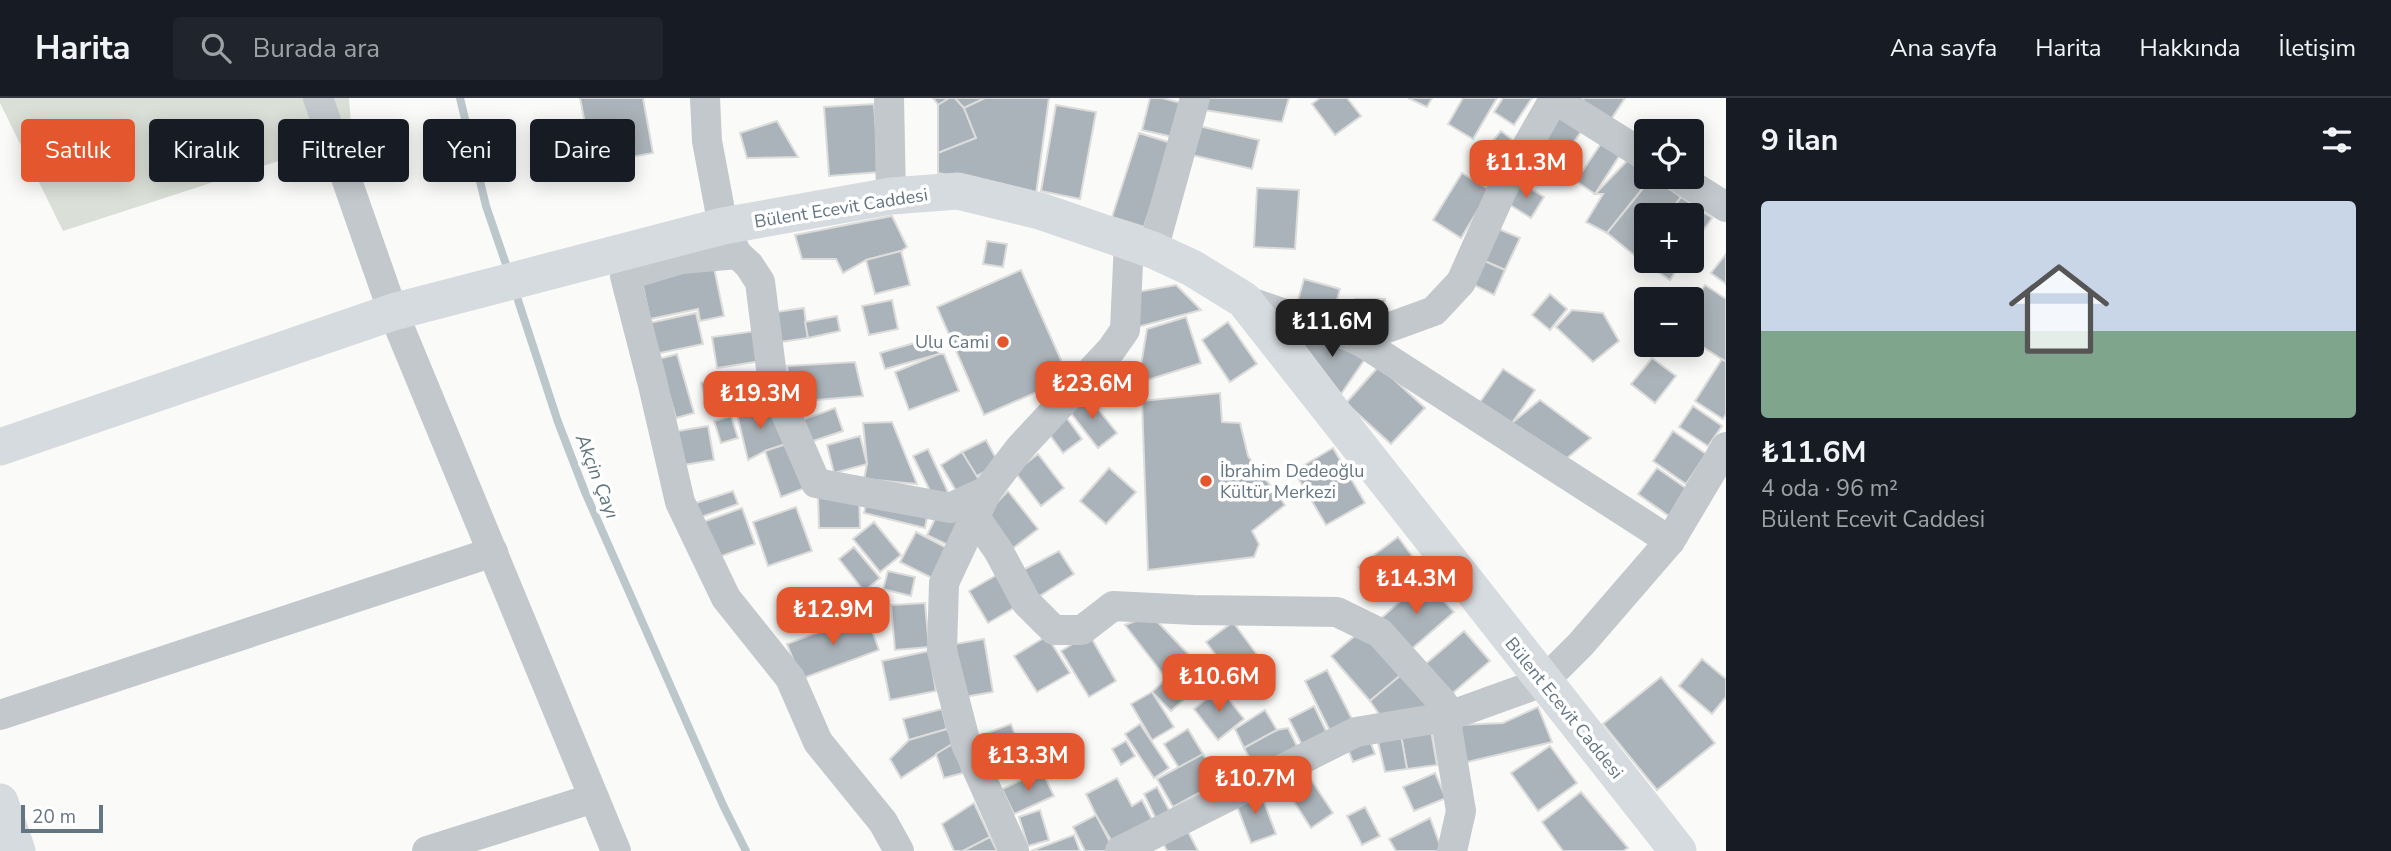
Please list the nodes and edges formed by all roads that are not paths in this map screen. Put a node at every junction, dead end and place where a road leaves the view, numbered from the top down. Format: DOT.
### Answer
graph roads {
  1 [pos="318,98"];
  2 [pos="705,98"];
  3 [pos="889,98"];
  4 [pos="1195,98"];
  5 [pos="1554,98"];
  6 [pos="1634,149"];
  7 [pos="1698,189"];
  8 [pos="891,196"];
  9 [pos="1726,206"];
  10 [pos="730,240"];
  11 [pos="1141,245"];
  12 [pos="1244,300"];
  13 [pos="393,312"];
  14 [pos="1357,339"];
  15 [pos="0,447"];
  16 [pos="1726,447"];
  17 [pos="981,504"];
  18 [pos="1670,541"];
  19 [pos="493,552"];
  20 [pos="1543,682"];
  21 [pos="0,715"];
  22 [pos="1446,717"];
  23 [pos="594,798"];
  24 [pos="0,802"];
  25 [pos="17,851"];
  26 [pos="427,851"];
  27 [pos="617,851"];
  28 [pos="899,851"];
  29 [pos="1014,851"];
  30 [pos="1120,851"];
  31 [pos="1452,851"];
  32 [pos="1678,851"];
  1 -- 13 [label="street"];
  2 -- 10 [label="street"];
  3 -- 8 [label="street"];
  4 -- 11 [label="street"];
  5 -- 6 [label="street"];
  5 -- 14 [label="street"];
  7 -- 9 [label="street"];
  8 -- 10 [label="main road, Bülent Ecevit Caddesi"];
  8 -- 11 [label="main road, Bülent Ecevit Caddesi"];
  10 -- 13 [label="main road, Bülent Ecevit Caddesi"];
  10 -- 17 [label="street"];
  10 -- 28 [label="street"];
  11 -- 12 [label="main road, Bülent Ecevit Caddesi"];
  11 -- 17 [label="street"];
  12 -- 14 [label="street"];
  12 -- 20 [label="main road, Bülent Ecevit Caddesi"];
  13 -- 15 [label="main road, Bülent Ecevit Caddesi"];
  13 -- 19 [label="street"];
  14 -- 18 [label="street"];
  16 -- 18 [label="street"];
  17 -- 22 [label="street"];
  17 -- 29 [label="street"];
  18 -- 20 [label="street"];
  19 -- 21 [label="street"];
  19 -- 23 [label="street"];
  20 -- 22 [label="street"];
  20 -- 32 [label="main road, Bülent Ecevit Caddesi"];
  22 -- 30 [label="street"];
  22 -- 31 [label="street"];
  23 -- 26 [label="street"];
  23 -- 27 [label="street"];
  24 -- 25 [label="main road"];
}
